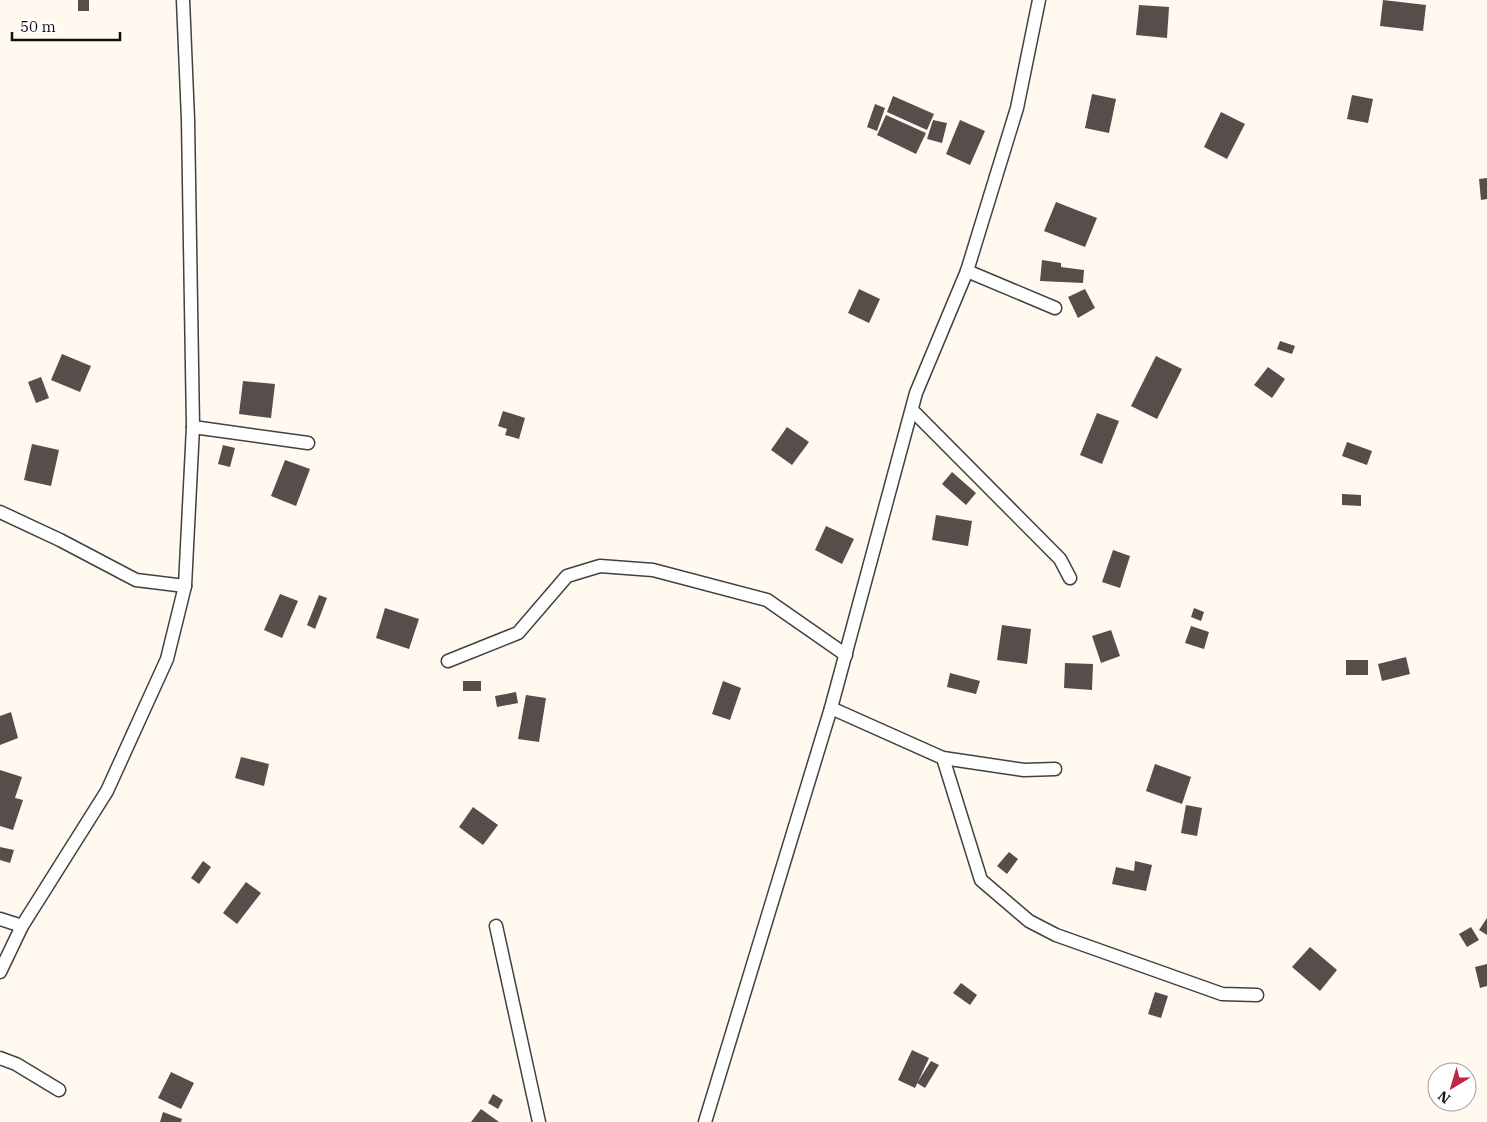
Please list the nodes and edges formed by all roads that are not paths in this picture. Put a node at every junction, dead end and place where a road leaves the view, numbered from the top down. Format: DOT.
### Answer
graph roads {
  1 [pos="183,0"];
  2 [pos="1039,0"];
  3 [pos="967,271"];
  4 [pos="1056,308"];
  5 [pos="912,410"];
  6 [pos="193,427"];
  7 [pos="308,443"];
  8 [pos="0,512"];
  9 [pos="1070,578"];
  10 [pos="185,586"];
  11 [pos="846,655"];
  12 [pos="448,661"];
  13 [pos="831,708"];
  14 [pos="943,758"];
  15 [pos="1055,769"];
  16 [pos="0,919"];
  17 [pos="22,926"];
  18 [pos="496,926"];
  19 [pos="0,972"];
  20 [pos="1257,996"];
  21 [pos="0,1058"];
  22 [pos="59,1090"];
  23 [pos="539,1122"];
  24 [pos="705,1122"];
  1 -- 6 [label="street"];
  2 -- 3 [label="street"];
  3 -- 4 [label="street"];
  3 -- 5 [label="street"];
  5 -- 9 [label="street"];
  5 -- 11 [label="street"];
  6 -- 7 [label="street"];
  6 -- 10 [label="street"];
  8 -- 10 [label="street"];
  10 -- 17 [label="street"];
  11 -- 12 [label="street"];
  11 -- 13 [label="street"];
  13 -- 14 [label="street"];
  13 -- 24 [label="street"];
  14 -- 15 [label="street"];
  14 -- 20 [label="street"];
  16 -- 17 [label="street"];
  17 -- 19 [label="street"];
  18 -- 23 [label="street"];
  21 -- 22 [label="street"];
}
